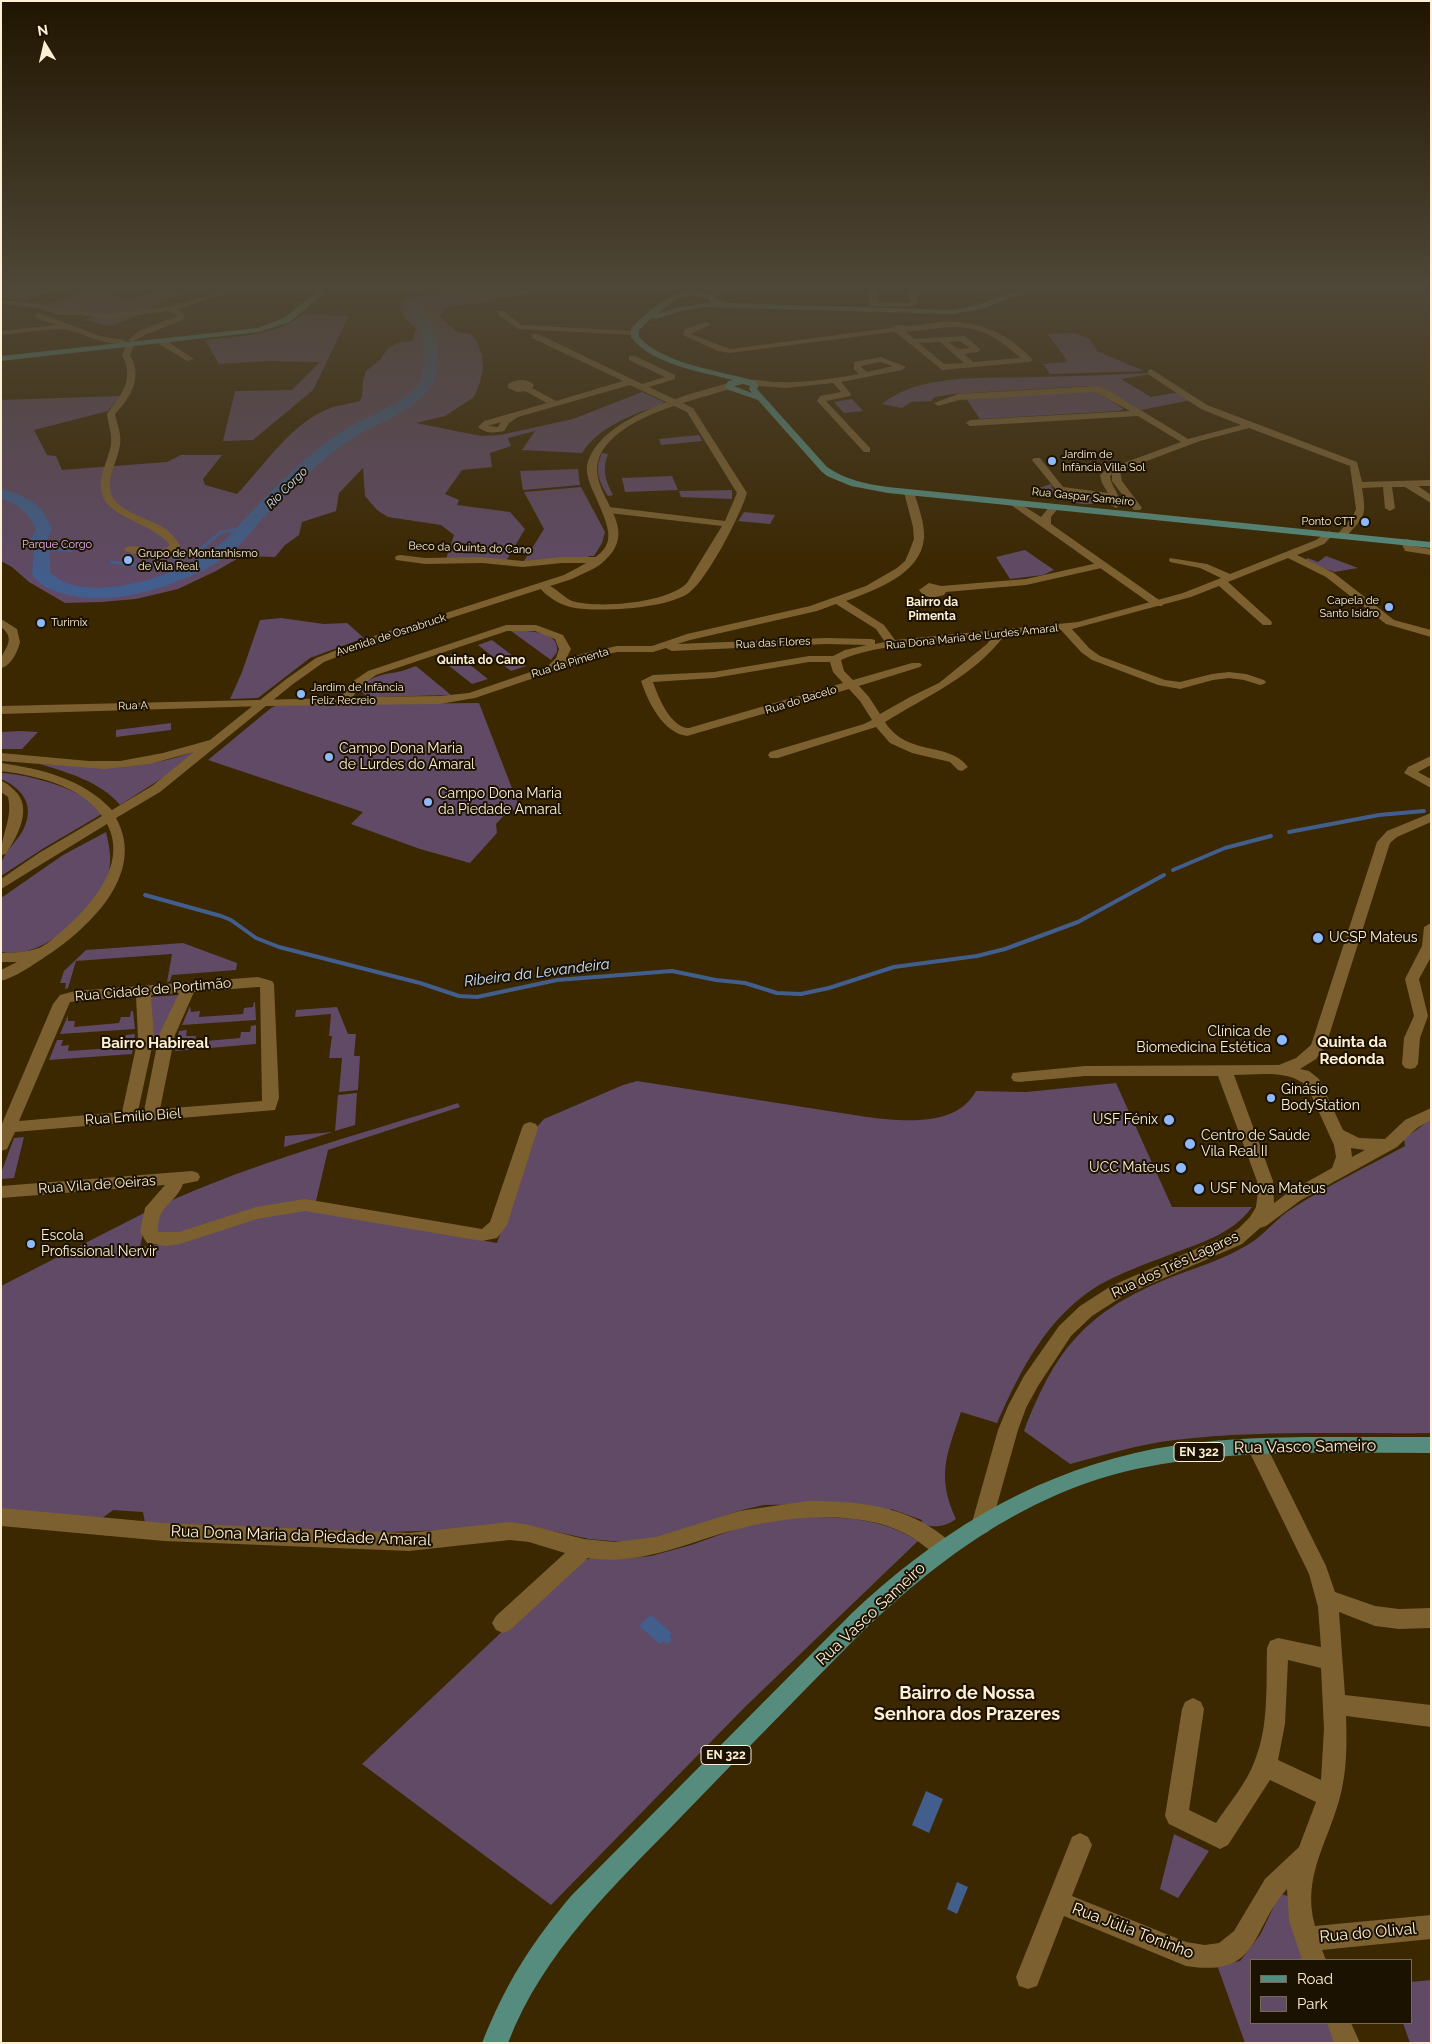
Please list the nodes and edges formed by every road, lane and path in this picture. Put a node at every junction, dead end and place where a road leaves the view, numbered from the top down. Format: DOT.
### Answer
graph roads {
  1 [pos="129,385"];
  2 [pos="619,385"];
  3 [pos="638,385"];
  4 [pos="647,385"];
  5 [pos="729,385"];
  6 [pos="749,385"];
  7 [pos="758,385"];
  8 [pos="801,385"];
  9 [pos="839,385"];
  10 [pos="1174,385"];
  11 [pos="796,386"];
  12 [pos="642,387"];
  13 [pos="526,388"];
  14 [pos="740,391"];
  15 [pos="703,396"];
  16 [pos="764,401"];
  17 [pos="938,403"];
  18 [pos="555,404"];
  19 [pos="677,404"];
  20 [pos="1139,413"];
  21 [pos="514,416"];
  22 [pos="970,423"];
  23 [pos="1251,425"];
  24 [pos="1187,442"];
  25 [pos="867,450"];
  26 [pos="1037,460"];
  27 [pos="1120,467"];
  28 [pos="1431,483"];
  29 [pos="1108,484"];
  30 [pos="1119,484"];
  31 [pos="1387,484"];
  32 [pos="1408,484"];
  33 [pos="1358,485"];
  34 [pos="909,492"];
  35 [pos="1431,500"];
  36 [pos="1014,502"];
  37 [pos="1054,507"];
  38 [pos="1114,507"];
  39 [pos="1390,508"];
  40 [pos="609,510"];
  41 [pos="1137,512"];
  42 [pos="728,524"];
  43 [pos="1046,526"];
  44 [pos="1329,534"];
  45 [pos="1341,536"];
  46 [pos="1406,542"];
  47 [pos="1431,545"];
  48 [pos="128,549"];
  49 [pos="1431,552"];
  50 [pos="1289,555"];
  51 [pos="400,558"];
  52 [pos="600,560"];
  53 [pos="1174,560"];
  54 [pos="1102,565"];
  55 [pos="1226,580"];
  56 [pos="543,586"];
  57 [pos="941,589"];
  58 [pos="839,601"];
  59 [pos="1158,604"];
  60 [pos="1,622"];
  61 [pos="1267,623"];
  62 [pos="1064,627"];
  63 [pos="1000,634"];
  64 [pos="1431,634"];
  65 [pos="16,639"];
  66 [pos="1,644"];
  67 [pos="892,644"];
  68 [pos="653,649"];
  69 [pos="835,659"];
  70 [pos="1,665"];
  71 [pos="916,665"];
  72 [pos="553,667"];
  73 [pos="1260,682"];
  74 [pos="850,685"];
  75 [pos="344,701"];
  76 [pos="265,702"];
  77 [pos="1,710"];
  78 [pos="877,721"];
  79 [pos="686,732"];
  80 [pos="220,739"];
  81 [pos="774,755"];
  82 [pos="1,757"];
  83 [pos="1431,760"];
  84 [pos="962,767"];
  85 [pos="1,768"];
  86 [pos="1431,784"];
  87 [pos="1,785"];
  88 [pos="1431,817"];
  89 [pos="76,841"];
  90 [pos="1,851"];
  91 [pos="1,885"];
  92 [pos="1,893"];
  93 [pos="1431,927"];
  94 [pos="64,937"];
  95 [pos="1,958"];
  96 [pos="1,976"];
  97 [pos="189,987"];
  98 [pos="143,990"];
  99 [pos="1318,1045"];
  100 [pos="1410,1064"];
  101 [pos="1224,1070"];
  102 [pos="1279,1070"];
  103 [pos="1019,1077"];
  104 [pos="1313,1083"];
  105 [pos="258,1108"];
  106 [pos="1431,1113"];
  107 [pos="151,1116"];
  108 [pos="129,1118"];
  109 [pos="9,1127"];
  110 [pos="530,1128"];
  111 [pos="1337,1134"];
  112 [pos="1386,1145"];
  113 [pos="1,1146"];
  114 [pos="1340,1170"];
  115 [pos="1265,1181"];
  116 [pos="1,1192"];
  117 [pos="1295,1196"];
  118 [pos="1251,1229"];
  119 [pos="1431,1445"];
  120 [pos="1258,1447"];
  121 [pos="1,1517"];
  122 [pos="981,1526"];
  123 [pos="584,1548"];
  124 [pos="944,1548"];
  125 [pos="1327,1598"];
  126 [pos="1431,1618"];
  127 [pos="503,1623"];
  128 [pos="1332,1660"];
  129 [pos="1334,1704"];
  130 [pos="1193,1709"];
  131 [pos="1431,1716"];
  132 [pos="1265,1766"];
  133 [pos="1329,1796"];
  134 [pos="1080,1845"];
  135 [pos="1309,1853"];
  136 [pos="1058,1902"];
  137 [pos="1431,1927"];
  138 [pos="1310,1950"];
  139 [pos="1028,1977"];
  140 [pos="1339,2024"];
  141 [pos="495,2043"];
  142 [pos="1347,2043"];
  1 -- 48 [label="street"];
  2 -- 18 [label="street"];
  3 -- 12 [label="street"];
  4 -- 12 [label="street"];
  5 -- 14 [label="main road"];
  5 -- 15 [label="street"];
  6 -- 14 [label="main road"];
  6 -- 16 [label="main road, Rua Gaspar Sameiro"];
  7 -- 11 [label="street"];
  8 -- 11 [label="street"];
  9 -- 25 [label="street"];
  10 -- 23 [label="street"];
  11 -- 16 [label="street"];
  12 -- 19 [label="street"];
  13 -- 18 [label="street"];
  14 -- 15 [label="street"];
  14 -- 16 [label="main road"];
  15 -- 19 [label="street, Avenida de Osnabruck"];
  16 -- 34 [label="main road, Rua Gaspar Sameiro"];
  17 -- 20 [label="street"];
  18 -- 21 [label="street"];
  19 -- 40 [label="street, Avenida de Osnabruck"];
  19 -- 42 [label="street"];
  20 -- 22 [label="street"];
  20 -- 24 [label="street"];
  23 -- 24 [label="street"];
  23 -- 33 [label="street"];
  24 -- 27 [label="street"];
  26 -- 38 [label="street"];
  27 -- 29 [label="street"];
  27 -- 30 [label="street"];
  28 -- 32 [label="street"];
  29 -- 30 [label="street"];
  29 -- 38 [label="street"];
  30 -- 41 [label="street"];
  31 -- 32 [label="street"];
  31 -- 33 [label="street"];
  31 -- 39 [label="street"];
  32 -- 35 [label="street"];
  33 -- 45 [label="street"];
  34 -- 36 [label="main road, Rua Gaspar Sameiro"];
  34 -- 58 [label="street, Rua da Pimenta"];
  36 -- 37 [label="main road, Rua Gaspar Sameiro"];
  36 -- 43 [label="street"];
  37 -- 38 [label="main road, Rua Gaspar Sameiro"];
  37 -- 43 [label="street"];
  38 -- 41 [label="street"];
  40 -- 42 [label="street"];
  40 -- 52 [label="street, Avenida de Osnabruck"];
  41 -- 44 [label="main road, Rua Gaspar Sameiro"];
  42 -- 56 [label="street"];
  43 -- 54 [label="street"];
  44 -- 45 [label="main road, Rua Gaspar Sameiro"];
  44 -- 50 [label="street, Rua Dona Maria de Lurdes Amaral"];
  45 -- 46 [label="main road, Rua Gaspar Sameiro"];
  46 -- 47 [label="main road, Rua Gaspar Sameiro"];
  46 -- 49 [label="street"];
  50 -- 55 [label="street, Rua Dona Maria de Lurdes Amaral"];
  50 -- 64 [label="street"];
  51 -- 52 [label="street, Beco da Quinta do Cano"];
  52 -- 56 [label="street, Avenida de Osnabruck"];
  53 -- 55 [label="street"];
  54 -- 57 [label="street"];
  54 -- 59 [label="street"];
  55 -- 59 [label="street, Rua Dona Maria de Lurdes Amaral"];
  55 -- 61 [label="street"];
  56 -- 76 [label="street, Avenida de Osnabruck"];
  58 -- 67 [label="street"];
  58 -- 68 [label="street, Rua da Pimenta"];
  59 -- 62 [label="street, Rua Dona Maria de Lurdes Amaral"];
  60 -- 65 [label="street"];
  62 -- 63 [label="street, Rua Dona Maria de Lurdes Amaral"];
  62 -- 73 [label="street"];
  63 -- 67 [label="street, Rua Dona Maria de Lurdes Amaral"];
  63 -- 78 [label="street"];
  65 -- 66 [label="street"];
  65 -- 70 [label="street"];
  67 -- 68 [label="street, Rua das Flores"];
  67 -- 69 [label="street, Rua Dona Maria de Lurdes Amaral"];
  68 -- 72 [label="street, Rua da Pimenta"];
  69 -- 74 [label="street"];
  69 -- 79 [label="street, Rua Dona Maria de Lurdes Amaral"];
  71 -- 74 [label="street, Rua do Bacelo"];
  72 -- 75 [label="street, Rua da Pimenta"];
  72 -- 75 [label="street"];
  74 -- 78 [label="street"];
  74 -- 79 [label="street, Rua do Bacelo"];
  75 -- 76 [label="street, Rua da Pimenta"];
  76 -- 77 [label="street, Rua A"];
  76 -- 80 [label="street, Avenida de Osnabruck"];
  78 -- 81 [label="street"];
  78 -- 84 [label="street"];
  80 -- 82 [label="street"];
  80 -- 89 [label="street, Avenida de Osnabruck"];
  83 -- 86 [label="street"];
  85 -- 94 [label="street"];
  87 -- 90 [label="street"];
  88 -- 99 [label="street"];
  89 -- 91 [label="street"];
  89 -- 92 [label="street"];
  93 -- 100 [label="street"];
  94 -- 95 [label="street"];
  94 -- 96 [label="street"];
  97 -- 98 [label="street, Rua Cidade de Portimão"];
  97 -- 105 [label="street, Rua Cidade de Portimão"];
  97 -- 107 [label="street"];
  98 -- 108 [label="street"];
  98 -- 109 [label="street, Rua Cidade de Portimão"];
  99 -- 102 [label="street"];
  99 -- 104 [label="street"];
  101 -- 102 [label="street"];
  101 -- 103 [label="street"];
  101 -- 115 [label="street, Rua dos Três Lagares"];
  102 -- 104 [label="street"];
  104 -- 111 [label="street"];
  105 -- 107 [label="street, Rua Emílio Biel"];
  106 -- 112 [label="street"];
  107 -- 108 [label="street, Rua Emílio Biel"];
  108 -- 109 [label="street, Rua Emílio Biel"];
  109 -- 113 [label="street, Rua Cidade de Portimão"];
  110 -- 116 [label="street, Rua Vila de Oeiras"];
  111 -- 112 [label="street"];
  111 -- 114 [label="street"];
  112 -- 114 [label="street"];
  114 -- 117 [label="street"];
  115 -- 117 [label="street"];
  115 -- 118 [label="street, Rua dos Três Lagares"];
  117 -- 118 [label="street"];
  118 -- 122 [label="street, Rua dos Três Lagares"];
  119 -- 120 [label="main road, Rua Vasco Sameiro / EN 322"];
  120 -- 122 [label="main road, Rua Vasco Sameiro / EN 322"];
  120 -- 125 [label="street"];
  121 -- 123 [label="street, Rua Dona Maria da Piedade Amaral"];
  122 -- 124 [label="main road, Rua Vasco Sameiro / EN 322"];
  123 -- 124 [label="street, Rua Dona Maria da Piedade Amaral"];
  123 -- 127 [label="street"];
  124 -- 141 [label="main road, Rua Vasco Sameiro / EN 322"];
  125 -- 126 [label="street"];
  125 -- 128 [label="street"];
  128 -- 129 [label="street"];
  128 -- 132 [label="street"];
  129 -- 131 [label="street"];
  129 -- 133 [label="street"];
  130 -- 132 [label="street"];
  132 -- 133 [label="street"];
  133 -- 135 [label="street"];
  134 -- 136 [label="street"];
  135 -- 136 [label="street, Rua Júlia Toninho"];
  135 -- 138 [label="street"];
  136 -- 139 [label="street"];
  137 -- 138 [label="street, Rua do Olival"];
  140 -- 142 [label="street"];
}
